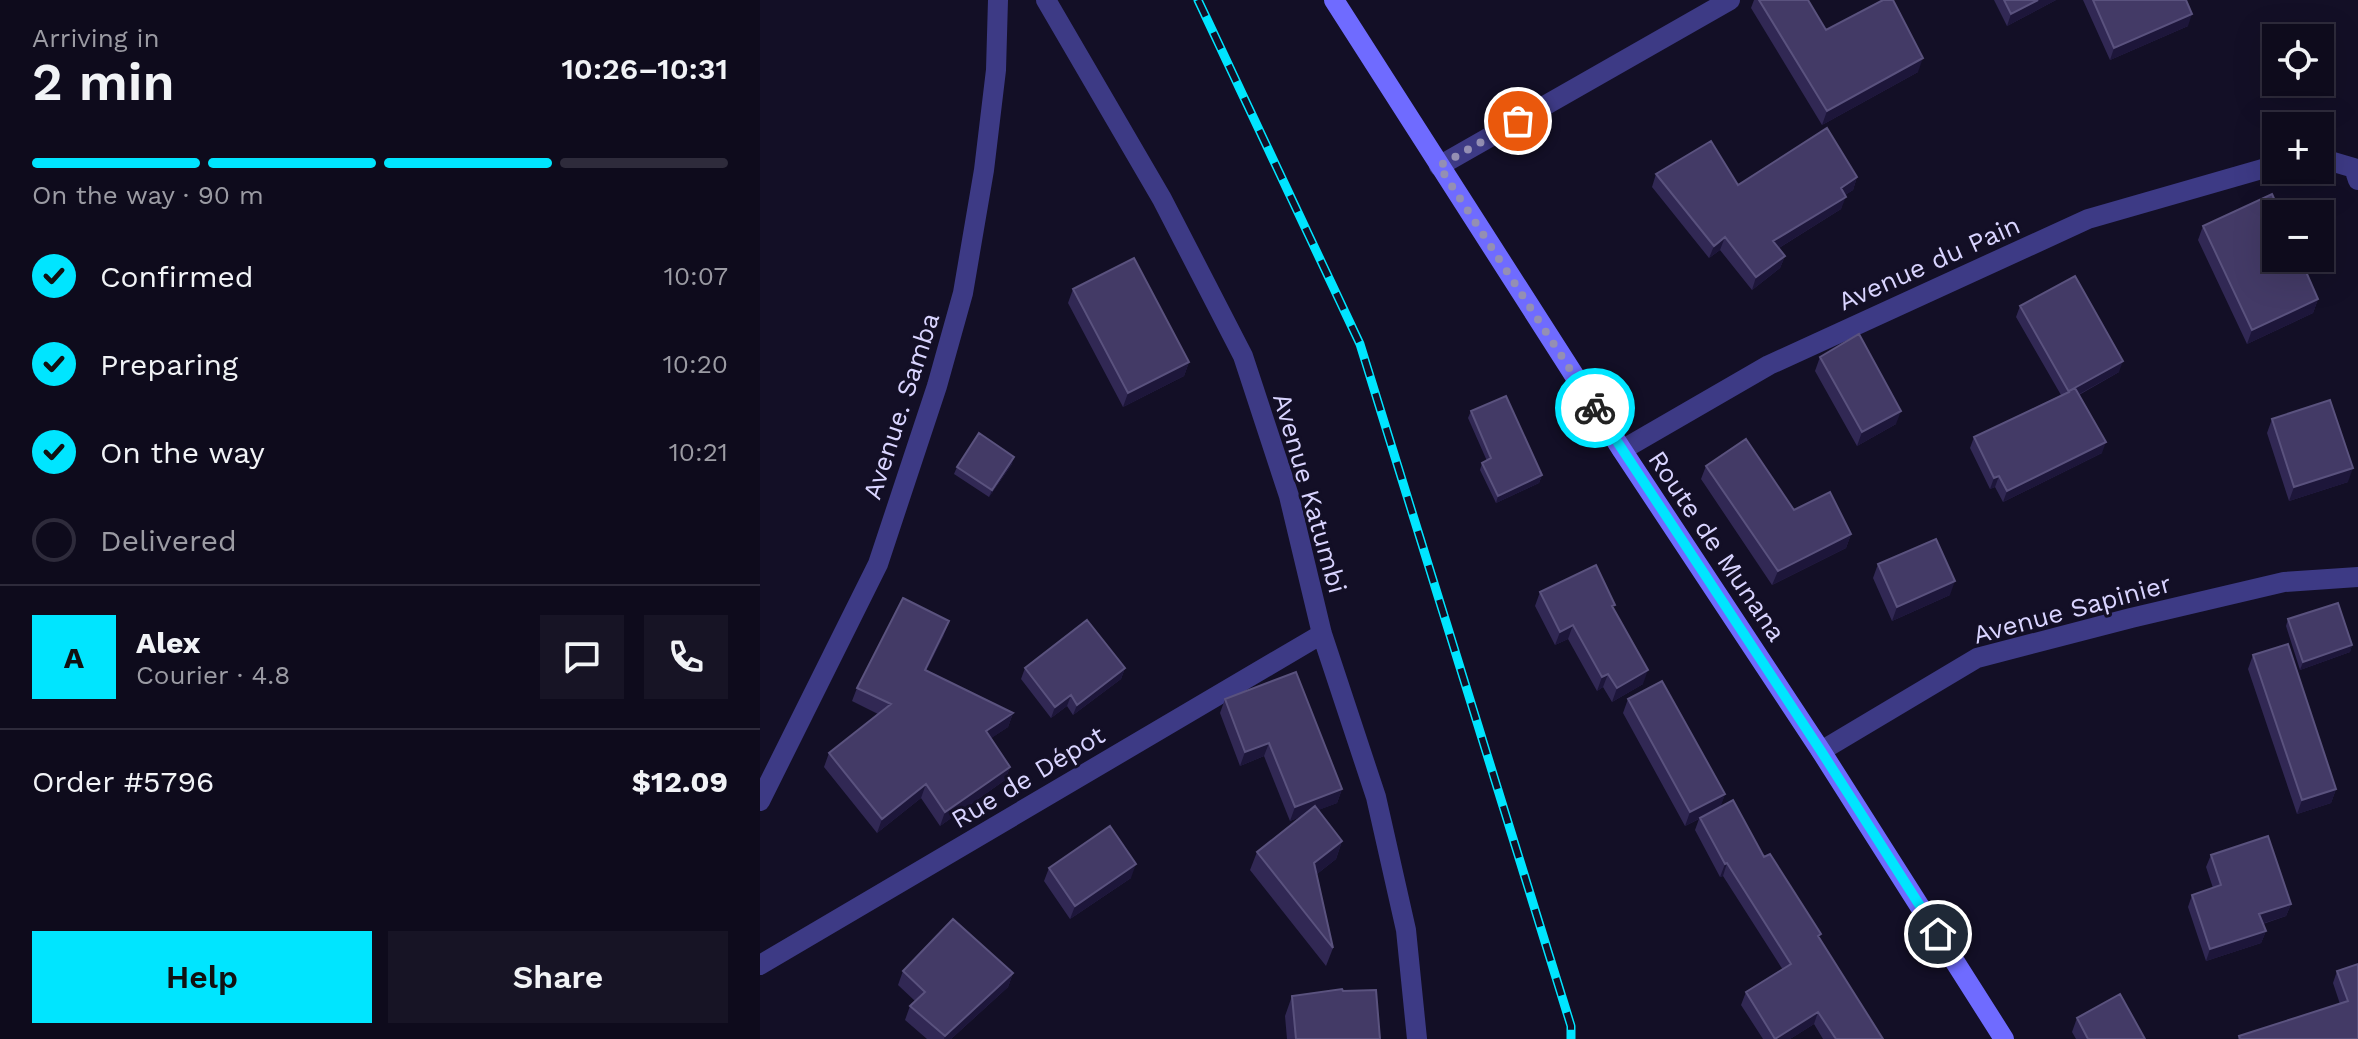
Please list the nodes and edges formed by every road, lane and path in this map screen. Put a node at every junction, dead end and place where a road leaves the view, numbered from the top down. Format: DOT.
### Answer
graph roads {
  1 [pos="998,0"];
  2 [pos="1046,0"];
  3 [pos="1334,0"];
  4 [pos="1730,0"];
  5 [pos="2334,163"];
  6 [pos="1439,166"];
  7 [pos="2262,169"];
  8 [pos="2357,172"];
  9 [pos="1622,450"];
  10 [pos="2358,577"];
  11 [pos="1322,634"];
  12 [pos="1821,751"];
  13 [pos="760,801"];
  14 [pos="760,965"];
  15 [pos="1417,1039"];
  16 [pos="2004,1039"];
  1 -- 13 [label="street, Avenue. Samba"];
  2 -- 11 [label="street, Avenue Katumbi"];
  3 -- 6 [label="main road, Route de Munana"];
  4 -- 6 [label="street"];
  5 -- 8 [label="street"];
  6 -- 9 [label="main road, Route de Munana"];
  7 -- 9 [label="street, Avenue du Pain"];
  9 -- 12 [label="main road, Route de Munana"];
  10 -- 12 [label="street, Avenue Sapinier"];
  11 -- 14 [label="street, Rue de Dépot"];
  11 -- 15 [label="street, Avenue Katumbi"];
  12 -- 16 [label="main road, Route de Munana"];
}
